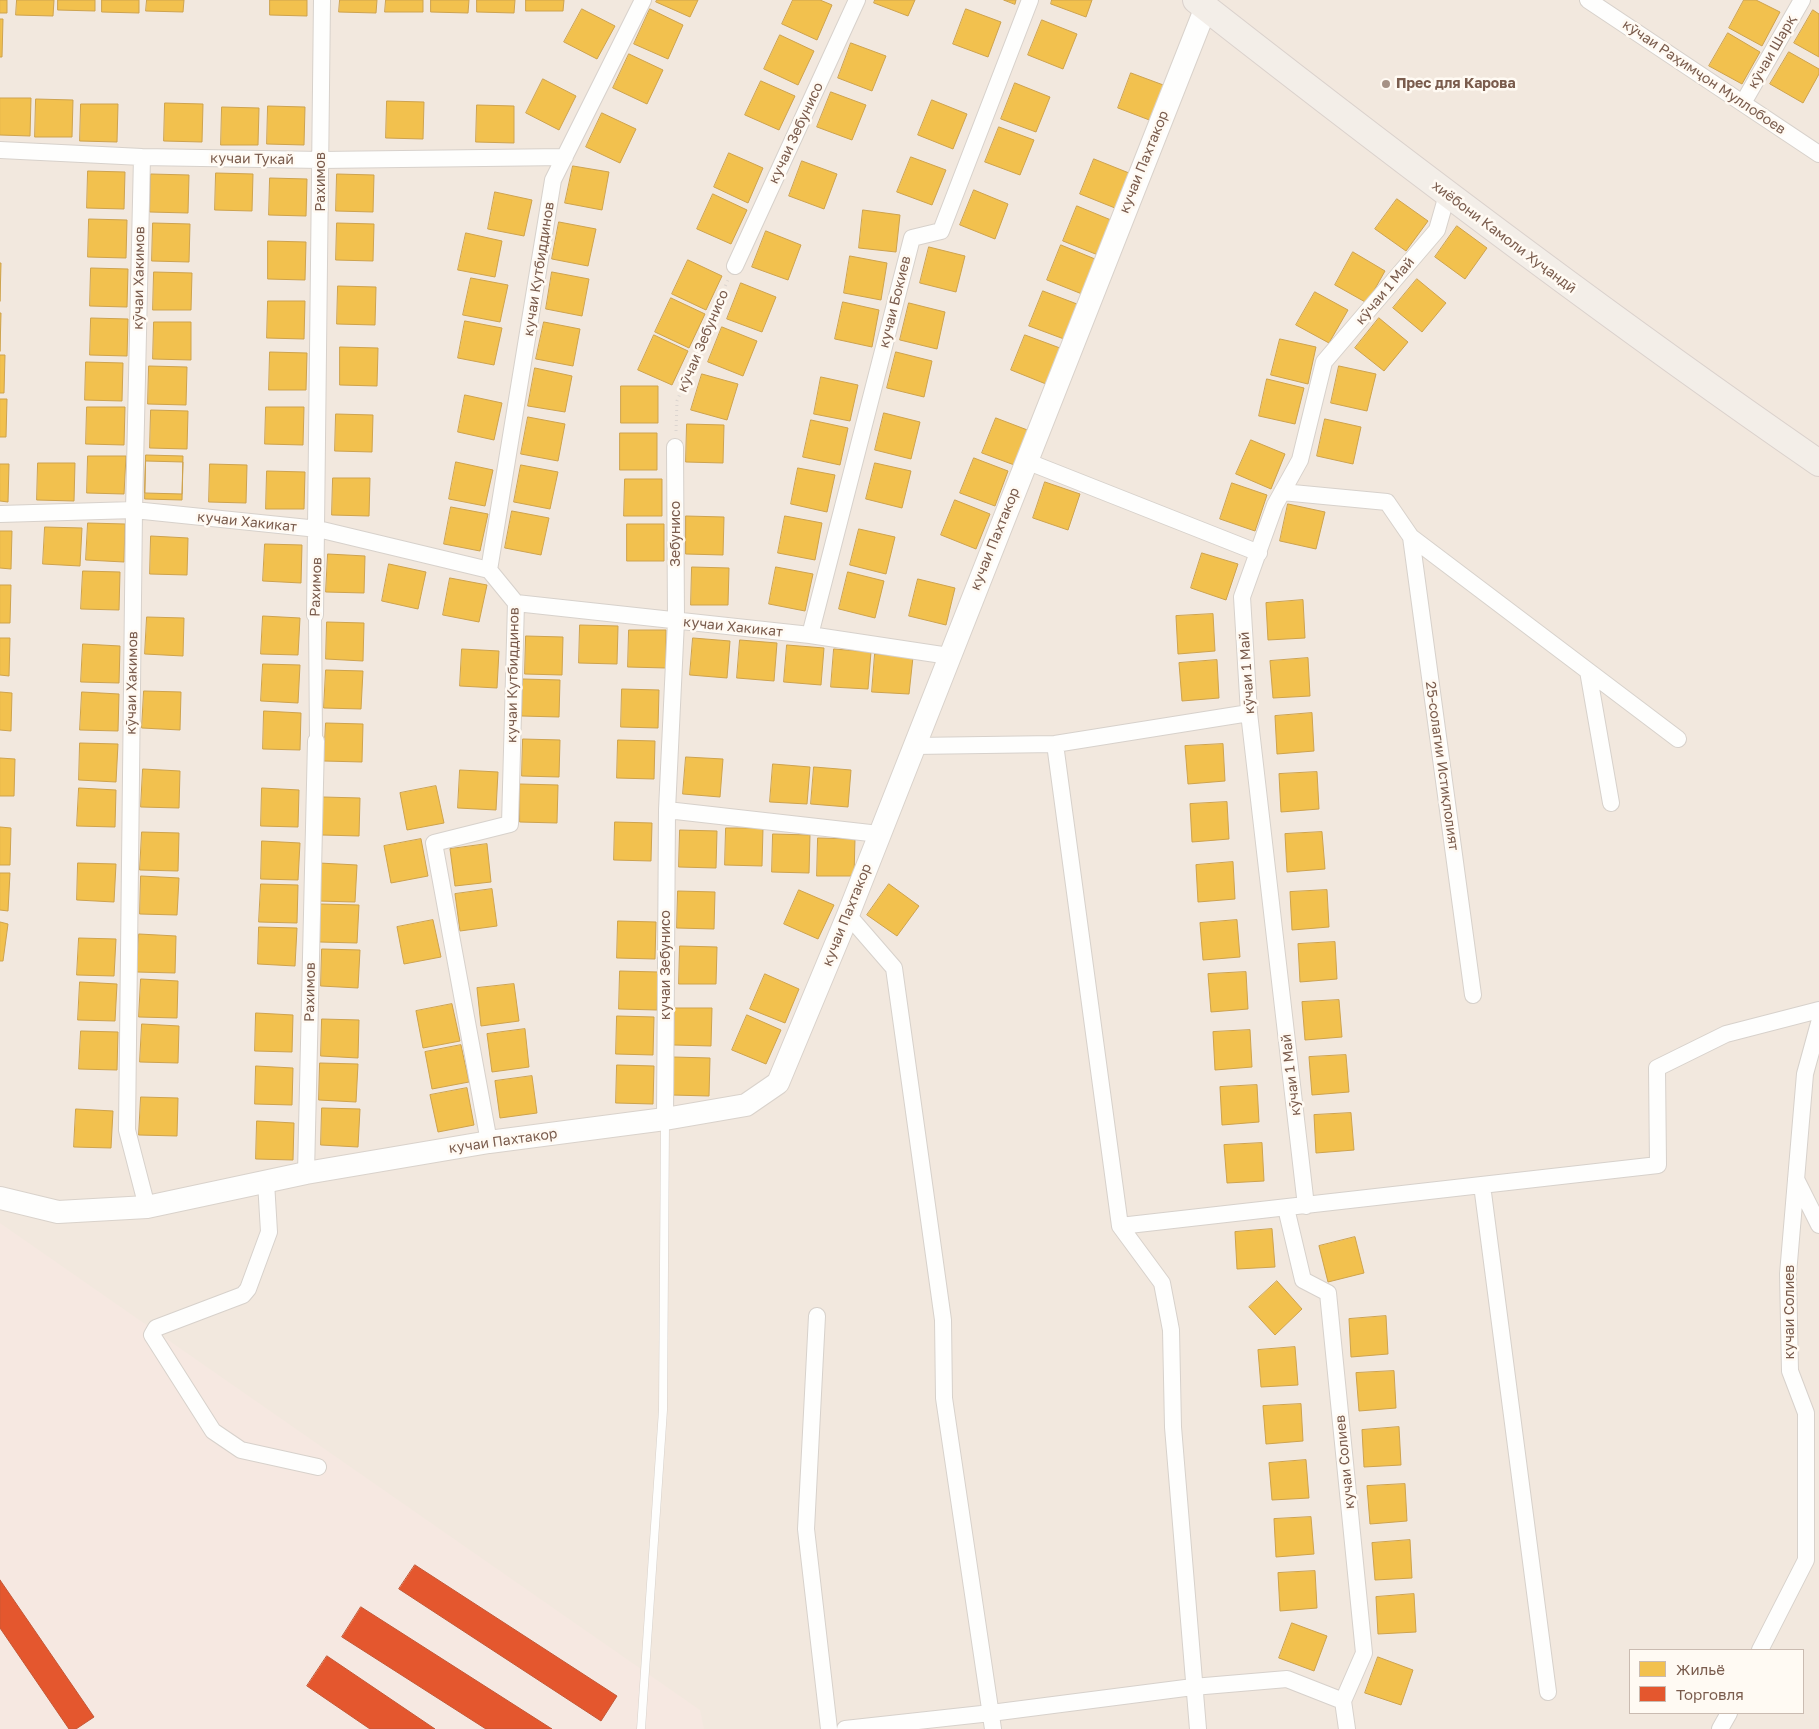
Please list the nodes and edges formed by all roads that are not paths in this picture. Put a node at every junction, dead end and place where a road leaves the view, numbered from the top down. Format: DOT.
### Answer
graph roads {
  1 [pos="322,0"];
  2 [pos="643,0"];
  3 [pos="856,0"];
  4 [pos="1030,0"];
  5 [pos="1588,0"];
  6 [pos="1802,0"];
  7 [pos="1201,4"];
  8 [pos="1743,104"];
  9 [pos="0,150"];
  10 [pos="1819,154"];
  11 [pos="142,157"];
  12 [pos="565,157"];
  13 [pos="322,160"];
  14 [pos="1447,195"];
  15 [pos="735,266"];
  16 [pos="675,447"];
  17 [pos="1026,461"];
  18 [pos="1819,463"];
  19 [pos="1282,492"];
  20 [pos="134,510"];
  21 [pos="0,514"];
  22 [pos="318,529"];
  23 [pos="1411,537"];
  24 [pos="1259,553"];
  25 [pos="489,570"];
  26 [pos="516,603"];
  27 [pos="315,615"];
  28 [pos="676,621"];
  29 [pos="810,635"];
  30 [pos="949,656"];
  31 [pos="1588,671"];
  32 [pos="1249,713"];
  33 [pos="1678,739"];
  34 [pos="316,742"];
  35 [pos="1055,744"];
  36 [pos="914,746"];
  37 [pos="1611,803"];
  38 [pos="667,810"];
  39 [pos="879,834"];
  40 [pos="848,915"];
  41 [pos="1473,995"];
  42 [pos="1819,1010"];
  43 [pos="1819,1023"];
  44 [pos="665,1119"];
  45 [pos="489,1142"];
  46 [pos="306,1173"];
  47 [pos="1796,1179"];
  48 [pos="266,1182"];
  49 [pos="1482,1185"];
  50 [pos="0,1198"];
  51 [pos="1306,1206"];
  52 [pos="147,1207"];
  53 [pos="1286,1208"];
  54 [pos="1819,1225"];
  55 [pos="1120,1226"];
  56 [pos="817,1316"];
  57 [pos="1806,1413"];
  58 [pos="1819,1424"];
  59 [pos="318,1467"];
  60 [pos="1761,1649"];
  61 [pos="1193,1687"];
  62 [pos="1548,1692"];
  63 [pos="1344,1701"];
  64 [pos="1728,1714"];
  65 [pos="992,1721"];
  66 [pos="641,1729"];
  67 [pos="829,1729"];
  68 [pos="845,1729"];
  69 [pos="1198,1729"];
  70 [pos="1347,1729"];
  71 [pos="1720,1729"];
  1 -- 13 [label="street, Рахимов"];
  2 -- 12 [label="street, кучаи Кутбиддинов"];
  3 -- 15 [label="street, кучаи Зебунисо"];
  4 -- 29 [label="street, кучаи Бокиев"];
  5 -- 8 [label="street, кӯчаи Раҳимҷон Муллобоев"];
  6 -- 8 [label="street, кӯчаи Шарқ"];
  7 -- 14 [label="main road, хиёбони Камоли Хуҷандӣ"];
  7 -- 17 [label="main road, кучаи Пахтакор"];
  8 -- 10 [label="street, кӯчаи Раҳимҷон Муллобоев"];
  9 -- 11 [label="street, кучаи Тукай"];
  11 -- 13 [label="street, кучаи Тукай"];
  11 -- 20 [label="street, кӯчаи Хакимов"];
  12 -- 13 [label="street, кучаи Тукай"];
  12 -- 25 [label="street, кучаи Кутбиддинов"];
  13 -- 22 [label="street, Рахимов"];
  14 -- 18 [label="main road, хиёбони Камоли Хуҷандӣ"];
  14 -- 19 [label="street, кӯчаи 1 Май"];
  16 -- 28 [label="street, Зебунисо"];
  17 -- 24 [label="street"];
  17 -- 30 [label="main road, кучаи Пахтакор"];
  19 -- 23 [label="street, 25-солагии Истиқлолият"];
  19 -- 24 [label="street, кӯчаи 1 Май"];
  20 -- 21 [label="street, кучаи Хакикат"];
  20 -- 22 [label="street, кучаи Хакикат"];
  20 -- 52 [label="street, кӯчаи Хакимов"];
  22 -- 25 [label="street, кучаи Хакикат"];
  22 -- 27 [label="street, Рахимов"];
  23 -- 31 [label="street, 25-солагии Истиқлолият"];
  23 -- 41 [label="street, 25-солагии Истиқлолият"];
  24 -- 32 [label="street, кӯчаи 1 Май"];
  25 -- 26 [label="street, кучаи Кутбиддинов"];
  26 -- 28 [label="street, кучаи Хакикат"];
  26 -- 45 [label="street, кучаи Кутбиддинов"];
  27 -- 34 [label="street, Рахимов"];
  28 -- 29 [label="street, кучаи Хакикат"];
  28 -- 38 [label="street, кучаи Зебунисо"];
  29 -- 30 [label="street, кучаи Хакикат"];
  30 -- 36 [label="main road, кучаи Пахтакор"];
  31 -- 33 [label="street, 25-солагии Истиқлолият"];
  31 -- 37 [label="street"];
  32 -- 35 [label="street"];
  32 -- 51 [label="street, кӯчаи 1 Май"];
  34 -- 46 [label="street, Рахимов"];
  35 -- 36 [label="street"];
  35 -- 55 [label="street"];
  36 -- 39 [label="main road, кучаи Пахтакор"];
  38 -- 39 [label="street"];
  38 -- 44 [label="street, кучаи Зебунисо"];
  39 -- 40 [label="main road, кучаи Пахтакор"];
  40 -- 44 [label="main road, кучаи Пахтакор"];
  40 -- 65 [label="street"];
  42 -- 49 [label="street"];
  43 -- 47 [label="street, кучаи Солиев"];
  44 -- 45 [label="main road, кучаи Пахтакор"];
  44 -- 66 [label="lane"];
  45 -- 46 [label="main road, кучаи Пахтакор"];
  46 -- 48 [label="main road, кучаи Пахтакор"];
  47 -- 54 [label="street"];
  47 -- 57 [label="street, кучаи Солиев"];
  48 -- 52 [label="main road, кучаи Пахтакор"];
  48 -- 59 [label="street"];
  49 -- 51 [label="street"];
  49 -- 62 [label="street"];
  50 -- 52 [label="main road, кучаи Пахтакор"];
  51 -- 53 [label="street"];
  53 -- 55 [label="street"];
  53 -- 63 [label="street, кучаи Солиев"];
  55 -- 61 [label="street"];
  56 -- 67 [label="street"];
  57 -- 58 [label="street"];
  57 -- 60 [label="street, кучаи Солиев"];
  61 -- 63 [label="street"];
  61 -- 65 [label="street"];
  61 -- 69 [label="street"];
  63 -- 70 [label="street, кучаи Солиев"];
  64 -- 71 [label="street"];
  65 -- 68 [label="street"];
}
